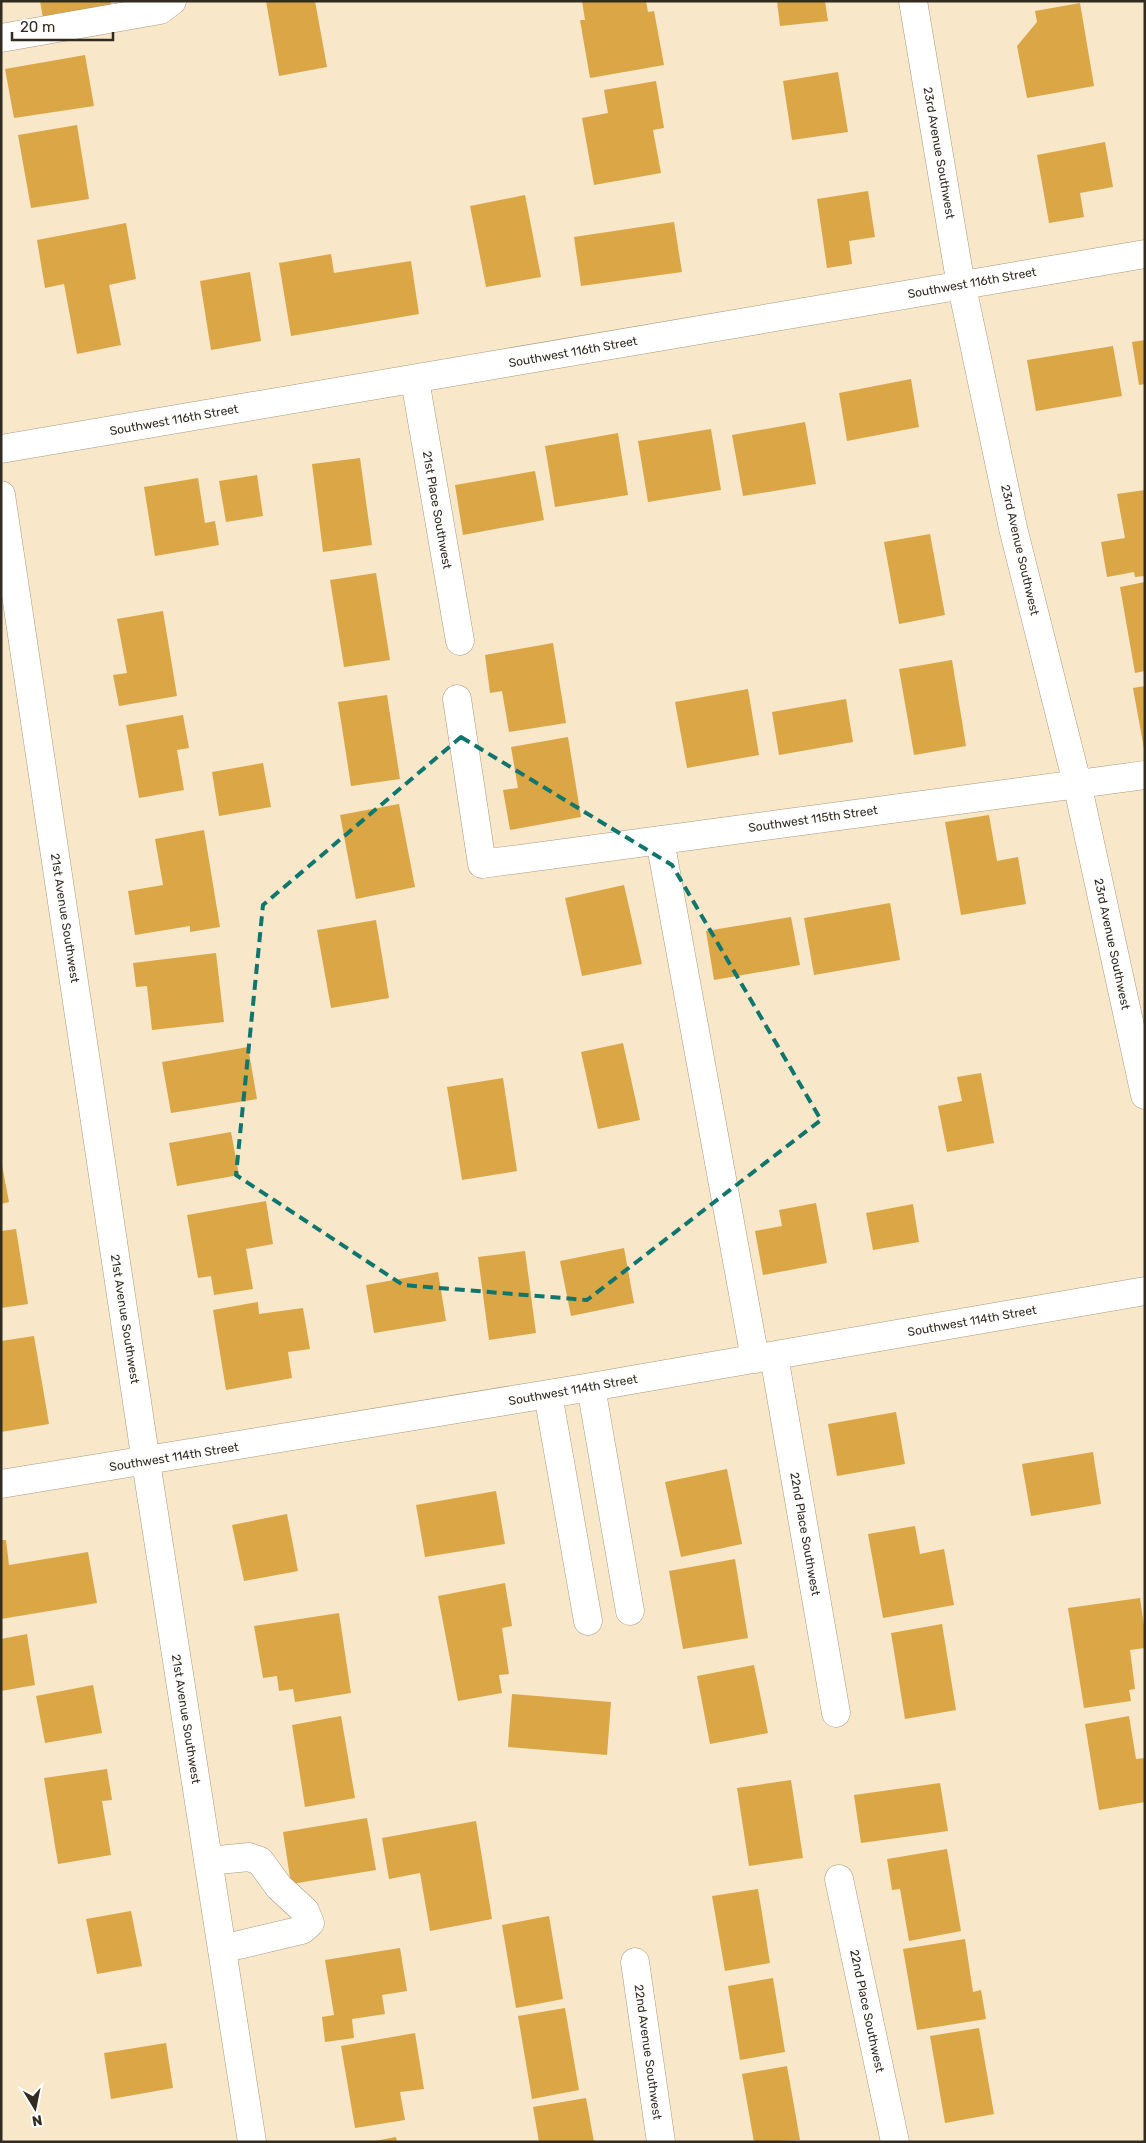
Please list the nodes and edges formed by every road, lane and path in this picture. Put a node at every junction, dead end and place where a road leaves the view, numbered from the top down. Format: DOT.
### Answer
graph roads {
  1 [pos="172,1"];
  2 [pos="913,1"];
  3 [pos="1,38"];
  4 [pos="1145,254"];
  5 [pos="962,285"];
  6 [pos="415,380"];
  7 [pos="1,449"];
  8 [pos="1,496"];
  9 [pos="460,641"];
  10 [pos="457,699"];
  11 [pos="1145,775"];
  12 [pos="1077,783"];
  13 [pos="660,840"];
  14 [pos="1145,1095"];
  15 [pos="1145,1291"];
  16 [pos="765,1357"];
  17 [pos="591,1387"];
  18 [pos="548,1394"];
  19 [pos="146,1462"];
  20 [pos="1,1484"];
  21 [pos="630,1611"];
  22 [pos="588,1621"];
  23 [pos="836,1713"];
  24 [pos="208,1861"];
  25 [pos="839,1879"];
  26 [pos="222,1949"];
  27 [pos="634,1962"];
  28 [pos="252,2142"];
  29 [pos="661,2142"];
  30 [pos="895,2142"];
  1 -- 3 [label="street"];
  2 -- 5 [label="street, 23rd Avenue Southwest"];
  4 -- 5 [label="street, Southwest 116th Street"];
  5 -- 6 [label="street, Southwest 116th Street"];
  5 -- 12 [label="street, 23rd Avenue Southwest"];
  6 -- 7 [label="street, Southwest 116th Street"];
  6 -- 9 [label="street, 21st Place Southwest"];
  8 -- 19 [label="street, 21st Avenue Southwest"];
  10 -- 13 [label="street, Southwest 115th Street"];
  11 -- 12 [label="street, Southwest 115th Street"];
  12 -- 13 [label="street, Southwest 115th Street"];
  12 -- 14 [label="street, 23rd Avenue Southwest"];
  13 -- 16 [label="street, 22nd Place Southwest"];
  15 -- 16 [label="street, Southwest 114th Street"];
  16 -- 17 [label="street, Southwest 114th Street"];
  16 -- 23 [label="street, 22nd Place Southwest"];
  17 -- 18 [label="street, Southwest 114th Street"];
  17 -- 21 [label="street"];
  18 -- 19 [label="street, Southwest 114th Street"];
  18 -- 22 [label="street"];
  19 -- 20 [label="street, Southwest 114th Street"];
  19 -- 24 [label="street, 21st Avenue Southwest"];
  24 -- 26 [label="street, 21st Avenue Southwest"];
  24 -- 26 [label="street"];
  25 -- 30 [label="street, 22nd Place Southwest"];
  26 -- 28 [label="street, 21st Avenue Southwest"];
  27 -- 29 [label="street, 22nd Avenue Southwest"];
}
